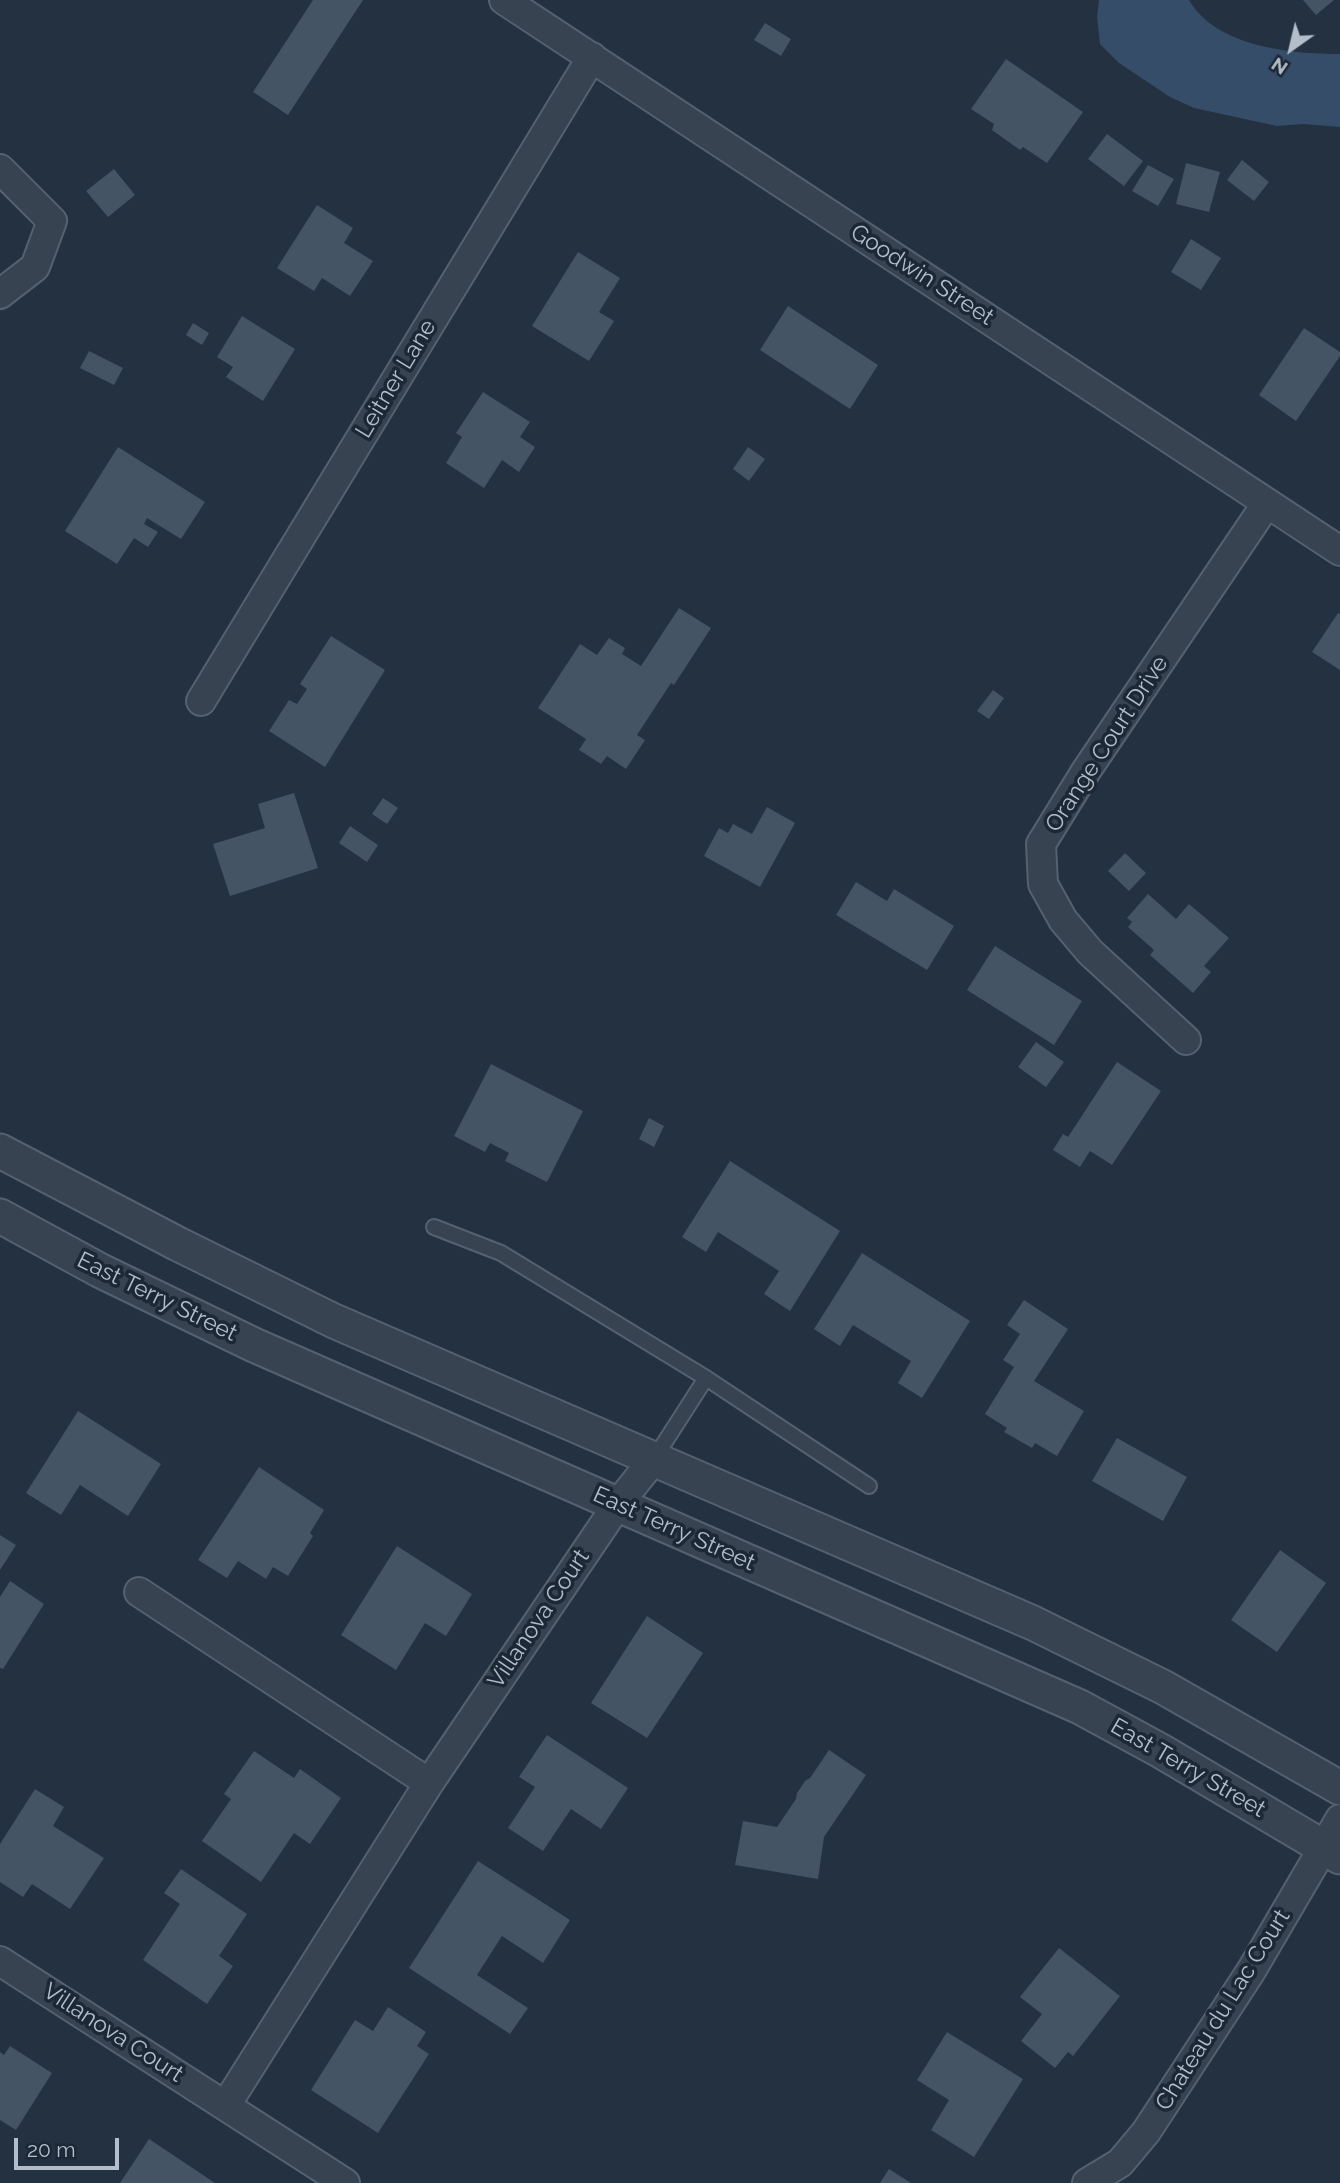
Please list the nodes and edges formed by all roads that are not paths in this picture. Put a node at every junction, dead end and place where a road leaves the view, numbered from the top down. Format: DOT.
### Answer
graph roads {
  1 [pos="504,0"];
  2 [pos="592,58"];
  3 [pos="0,169"];
  4 [pos="0,294"];
  5 [pos="1268,503"];
  6 [pos="1340,551"];
  7 [pos="201,701"];
  8 [pos="1186,1040"];
  9 [pos="0,1151"];
  10 [pos="0,1216"];
  11 [pos="434,1227"];
  12 [pos="706,1378"];
  13 [pos="654,1459"];
  14 [pos="869,1486"];
  15 [pos="618,1504"];
  16 [pos="139,1592"];
  17 [pos="429,1783"];
  18 [pos="1340,1788"];
  19 [pos="1335,1841"];
  20 [pos="0,1961"];
  21 [pos="226,2105"];
  22 [pos="345,2183"];
  23 [pos="1087,2183"];
  1 -- 2 [label="street, Goodwin Street"];
  2 -- 5 [label="street, Goodwin Street"];
  2 -- 7 [label="street, Leitner Lane"];
  3 -- 4 [label="street"];
  5 -- 6 [label="street, Goodwin Street"];
  5 -- 8 [label="street, Orange Court Drive"];
  9 -- 13 [label="street"];
  10 -- 15 [label="street, East Terry Street"];
  11 -- 12 [label="lane"];
  12 -- 13 [label="lane"];
  12 -- 14 [label="lane"];
  13 -- 15 [label="street, Villanova Court"];
  13 -- 18 [label="street"];
  15 -- 17 [label="street, Villanova Court"];
  15 -- 19 [label="street, East Terry Street"];
  16 -- 17 [label="street"];
  17 -- 21 [label="street, Villanova Court"];
  19 -- 23 [label="street, Chateau du Lac Court"];
  20 -- 21 [label="street, Villanova Court"];
  21 -- 22 [label="street, Villanova Court"];
}
